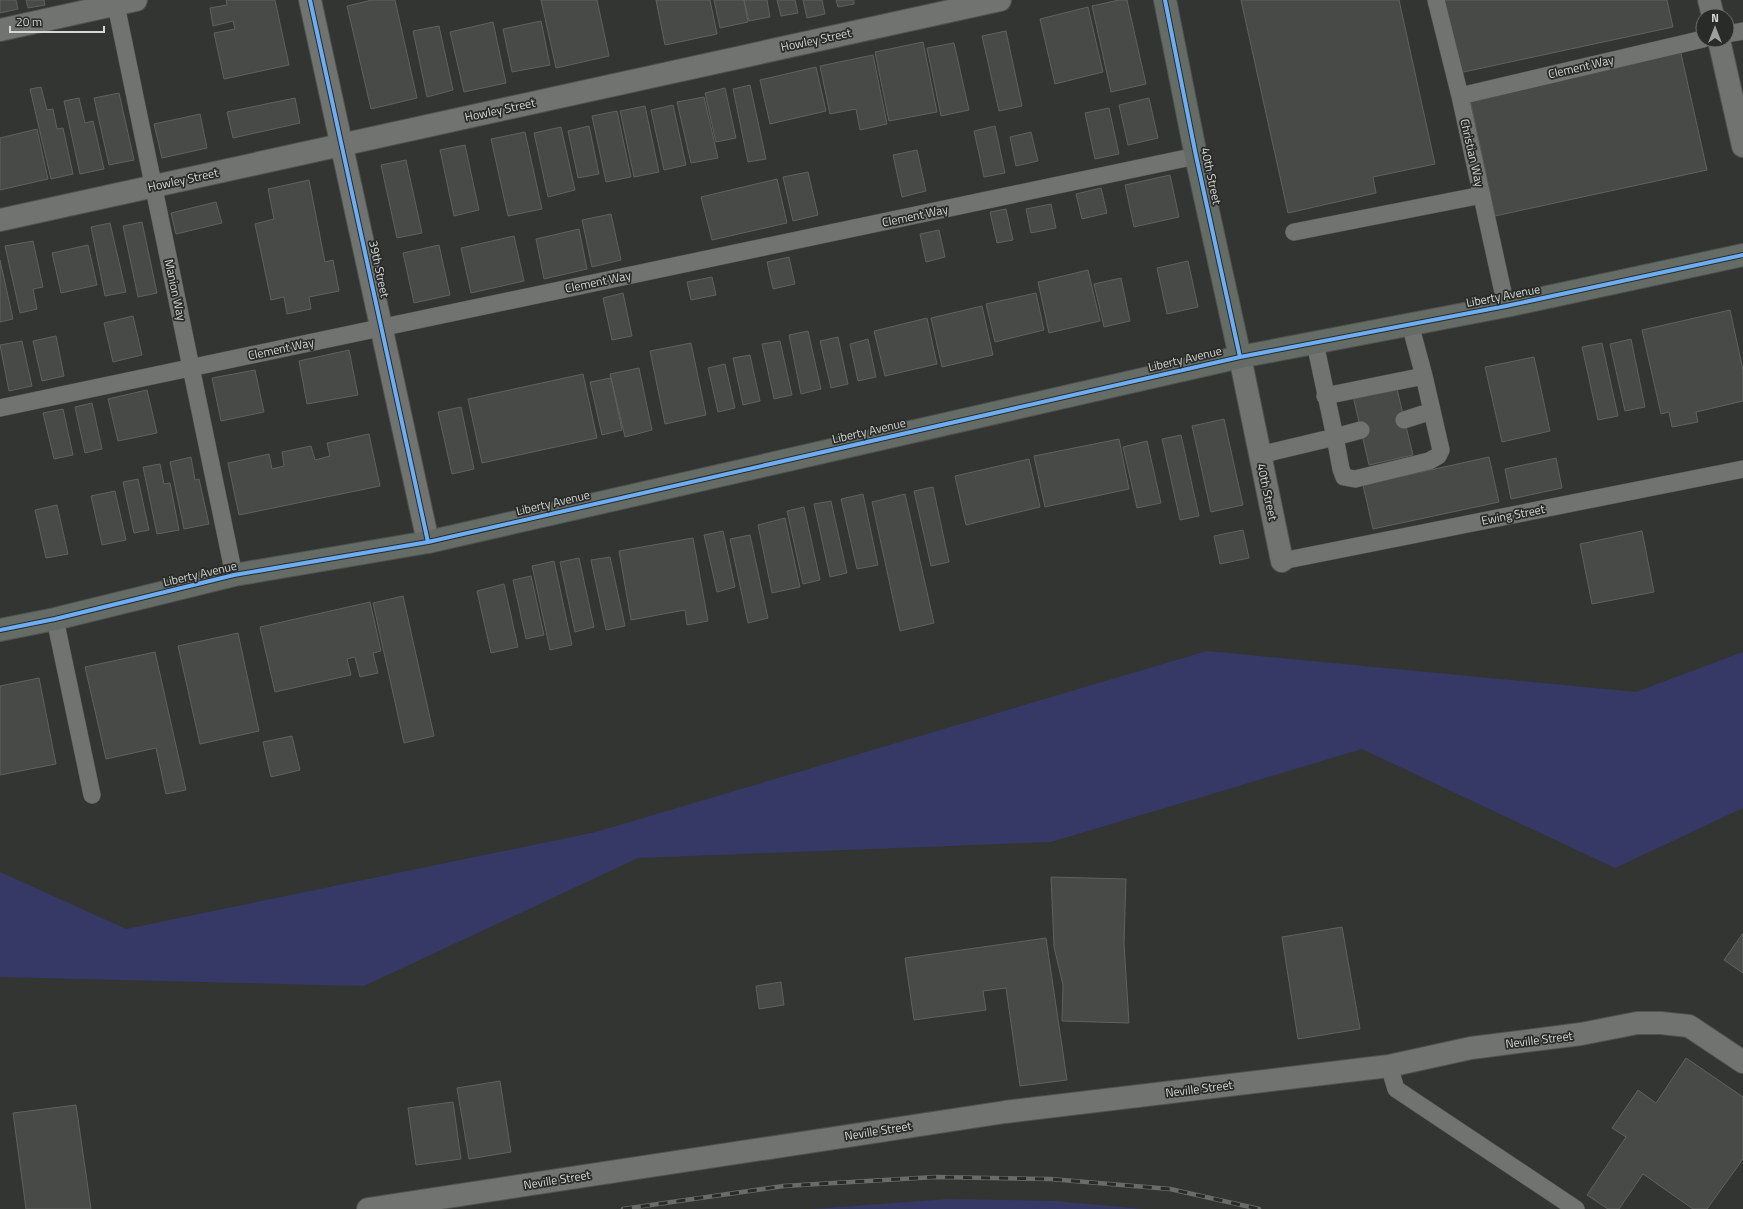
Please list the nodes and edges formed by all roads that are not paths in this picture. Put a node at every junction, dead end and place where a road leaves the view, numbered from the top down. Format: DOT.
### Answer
graph roads {
  1 [pos="310,0"];
  2 [pos="1000,0"];
  3 [pos="1164,0"];
  4 [pos="1436,0"];
  5 [pos="126,3"];
  6 [pos="0,30"];
  7 [pos="1695,41"];
  8 [pos="1721,48"];
  9 [pos="1460,96"];
  10 [pos="342,145"];
  11 [pos="1743,146"];
  12 [pos="1196,156"];
  13 [pos="153,186"];
  14 [pos="1482,196"];
  15 [pos="0,220"];
  16 [pos="1294,232"];
  17 [pos="1743,255"];
  18 [pos="1506,306"];
  19 [pos="1410,324"];
  20 [pos="382,328"];
  21 [pos="1315,343"];
  22 [pos="1240,357"];
  23 [pos="191,368"];
  24 [pos="1424,376"];
  25 [pos="1325,396"];
  26 [pos="0,408"];
  27 [pos="1432,411"];
  28 [pos="1404,420"];
  29 [pos="1361,430"];
  30 [pos="1335,437"];
  31 [pos="1260,455"];
  32 [pos="1743,469"];
  33 [pos="428,542"];
  34 [pos="1282,561"];
  35 [pos="234,576"];
  36 [pos="55,619"];
  37 [pos="0,630"];
  38 [pos="92,795"];
  39 [pos="1743,1062"];
  40 [pos="1389,1066"];
  41 [pos="368,1209"];
  42 [pos="1576,1209"];
  1 -- 10 [label="street, 39th Street"];
  2 -- 10 [label="street, Howley Street"];
  3 -- 12 [label="main road, 40th Street"];
  4 -- 9 [label="lane, Christian Way"];
  5 -- 6 [label="street"];
  5 -- 13 [label="lane, Manion Way"];
  7 -- 9 [label="lane, Clement Way"];
  8 -- 11 [label="street"];
  9 -- 14 [label="lane, Christian Way"];
  10 -- 13 [label="street, Howley Street"];
  10 -- 20 [label="street, 39th Street"];
  12 -- 20 [label="lane, Clement Way"];
  12 -- 22 [label="main road, 40th Street"];
  13 -- 15 [label="street, Howley Street"];
  13 -- 23 [label="lane, Manion Way"];
  14 -- 16 [label="lane"];
  14 -- 18 [label="lane, Christian Way"];
  17 -- 18 [label="main road, Liberty Avenue"];
  18 -- 19 [label="main road, Liberty Avenue"];
  19 -- 21 [label="main road, Liberty Avenue"];
  19 -- 24 [label="lane"];
  20 -- 23 [label="lane, Clement Way"];
  20 -- 33 [label="street, 39th Street"];
  21 -- 22 [label="main road, Liberty Avenue"];
  21 -- 25 [label="lane"];
  22 -- 31 [label="street, 40th Street"];
  22 -- 33 [label="main road, Liberty Avenue"];
  23 -- 26 [label="lane, Clement Way"];
  23 -- 35 [label="lane, Manion Way"];
  24 -- 25 [label="lane"];
  24 -- 27 [label="lane"];
  25 -- 30 [label="lane"];
  27 -- 28 [label="lane"];
  27 -- 30 [label="lane"];
  29 -- 30 [label="lane"];
  30 -- 31 [label="lane"];
  31 -- 34 [label="street, 40th Street"];
  32 -- 34 [label="lane, Ewing Street"];
  33 -- 35 [label="main road, Liberty Avenue"];
  35 -- 36 [label="main road, Liberty Avenue"];
  36 -- 37 [label="main road, Liberty Avenue"];
  36 -- 38 [label="lane"];
  39 -- 40 [label="street, Neville Street"];
  40 -- 41 [label="street, Neville Street"];
  40 -- 42 [label="lane"];
}
